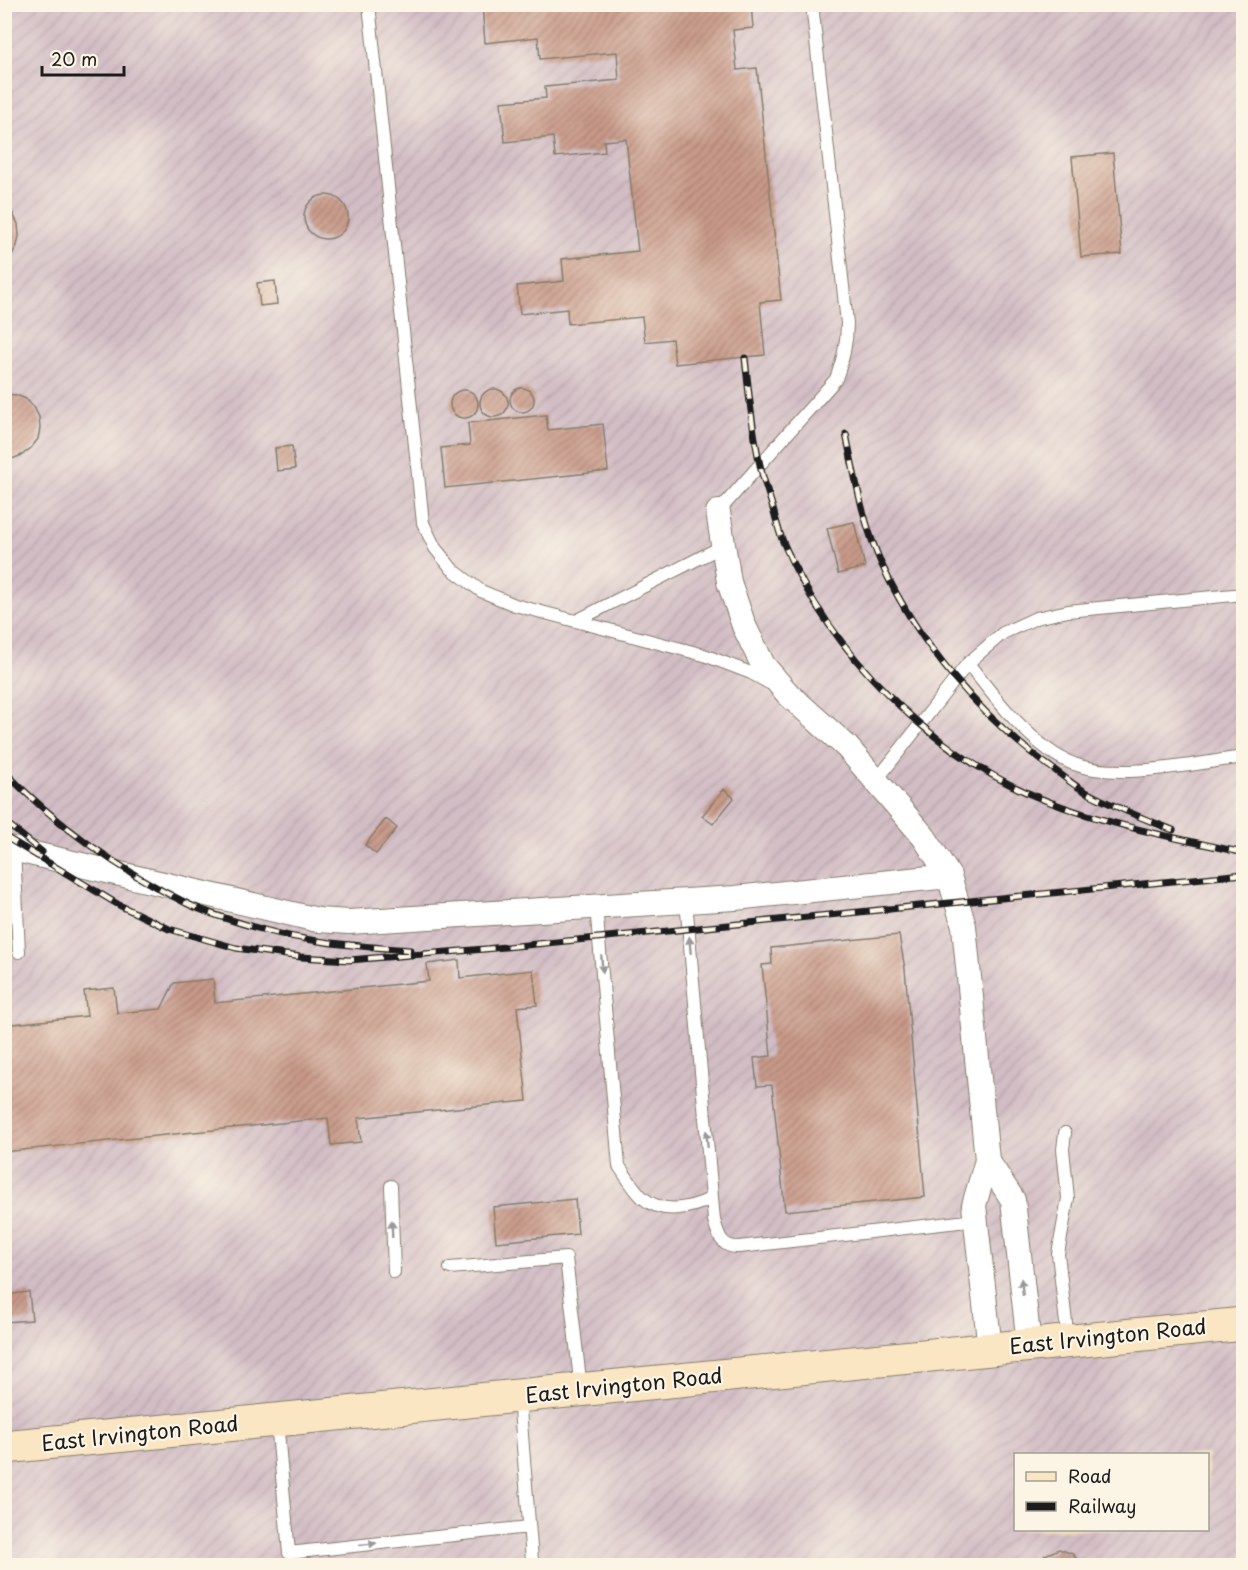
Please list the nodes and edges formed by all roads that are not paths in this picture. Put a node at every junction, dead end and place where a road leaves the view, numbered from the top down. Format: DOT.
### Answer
graph roads {
  1 [pos="369,4"];
  2 [pos="812,4"];
  3 [pos="718,512"];
  4 [pos="723,546"];
  5 [pos="1244,594"];
  6 [pos="576,621"];
  7 [pos="968,663"];
  8 [pos="788,694"];
  9 [pos="1244,757"];
  10 [pos="876,781"];
  11 [pos="9,848"];
  12 [pos="949,876"];
  13 [pos="686,901"];
  14 [pos="596,906"];
  15 [pos="19,952"];
  16 [pos="1065,1132"];
  17 [pos="987,1160"];
  18 [pos="391,1186"];
  19 [pos="712,1197"];
  20 [pos="976,1220"];
  21 [pos="450,1268"];
  22 [pos="394,1272"];
  23 [pos="1244,1323"];
  24 [pos="1068,1342"];
  25 [pos="1029,1346"];
  26 [pos="990,1349"];
  27 [pos="581,1391"];
  28 [pos="519,1397"];
  29 [pos="277,1421"];
  30 [pos="4,1447"];
  31 [pos="529,1527"];
  32 [pos="532,1560"];
  1 -- 6 [label="lane"];
  2 -- 3 [label="lane"];
  3 -- 4 [label="street"];
  4 -- 6 [label="lane"];
  4 -- 8 [label="street"];
  5 -- 7 [label="lane"];
  6 -- 8 [label="lane"];
  7 -- 9 [label="lane"];
  7 -- 10 [label="lane"];
  8 -- 10 [label="street"];
  10 -- 12 [label="street"];
  11 -- 14 [label="street"];
  11 -- 15 [label="lane"];
  12 -- 13 [label="street"];
  12 -- 17 [label="street"];
  13 -- 14 [label="street"];
  19 -- 13 [label="lane, one-way"];
  14 -- 19 [label="lane, one-way"];
  16 -- 24 [label="lane"];
  17 -- 20 [label="street"];
  25 -- 17 [label="street, one-way"];
  22 -- 18 [label="lane, one-way"];
  19 -- 20 [label="lane"];
  20 -- 26 [label="street"];
  21 -- 27 [label="lane"];
  23 -- 24 [label="street, East Irvington Road"];
  24 -- 25 [label="street, East Irvington Road"];
  25 -- 26 [label="street, East Irvington Road"];
  26 -- 27 [label="street, East Irvington Road"];
  27 -- 28 [label="street, East Irvington Road"];
  28 -- 29 [label="street, East Irvington Road"];
  28 -- 31 [label="lane"];
  29 -- 30 [label="street, East Irvington Road"];
  29 -- 31 [label="lane, one-way"];
  31 -- 32 [label="lane"];
}
